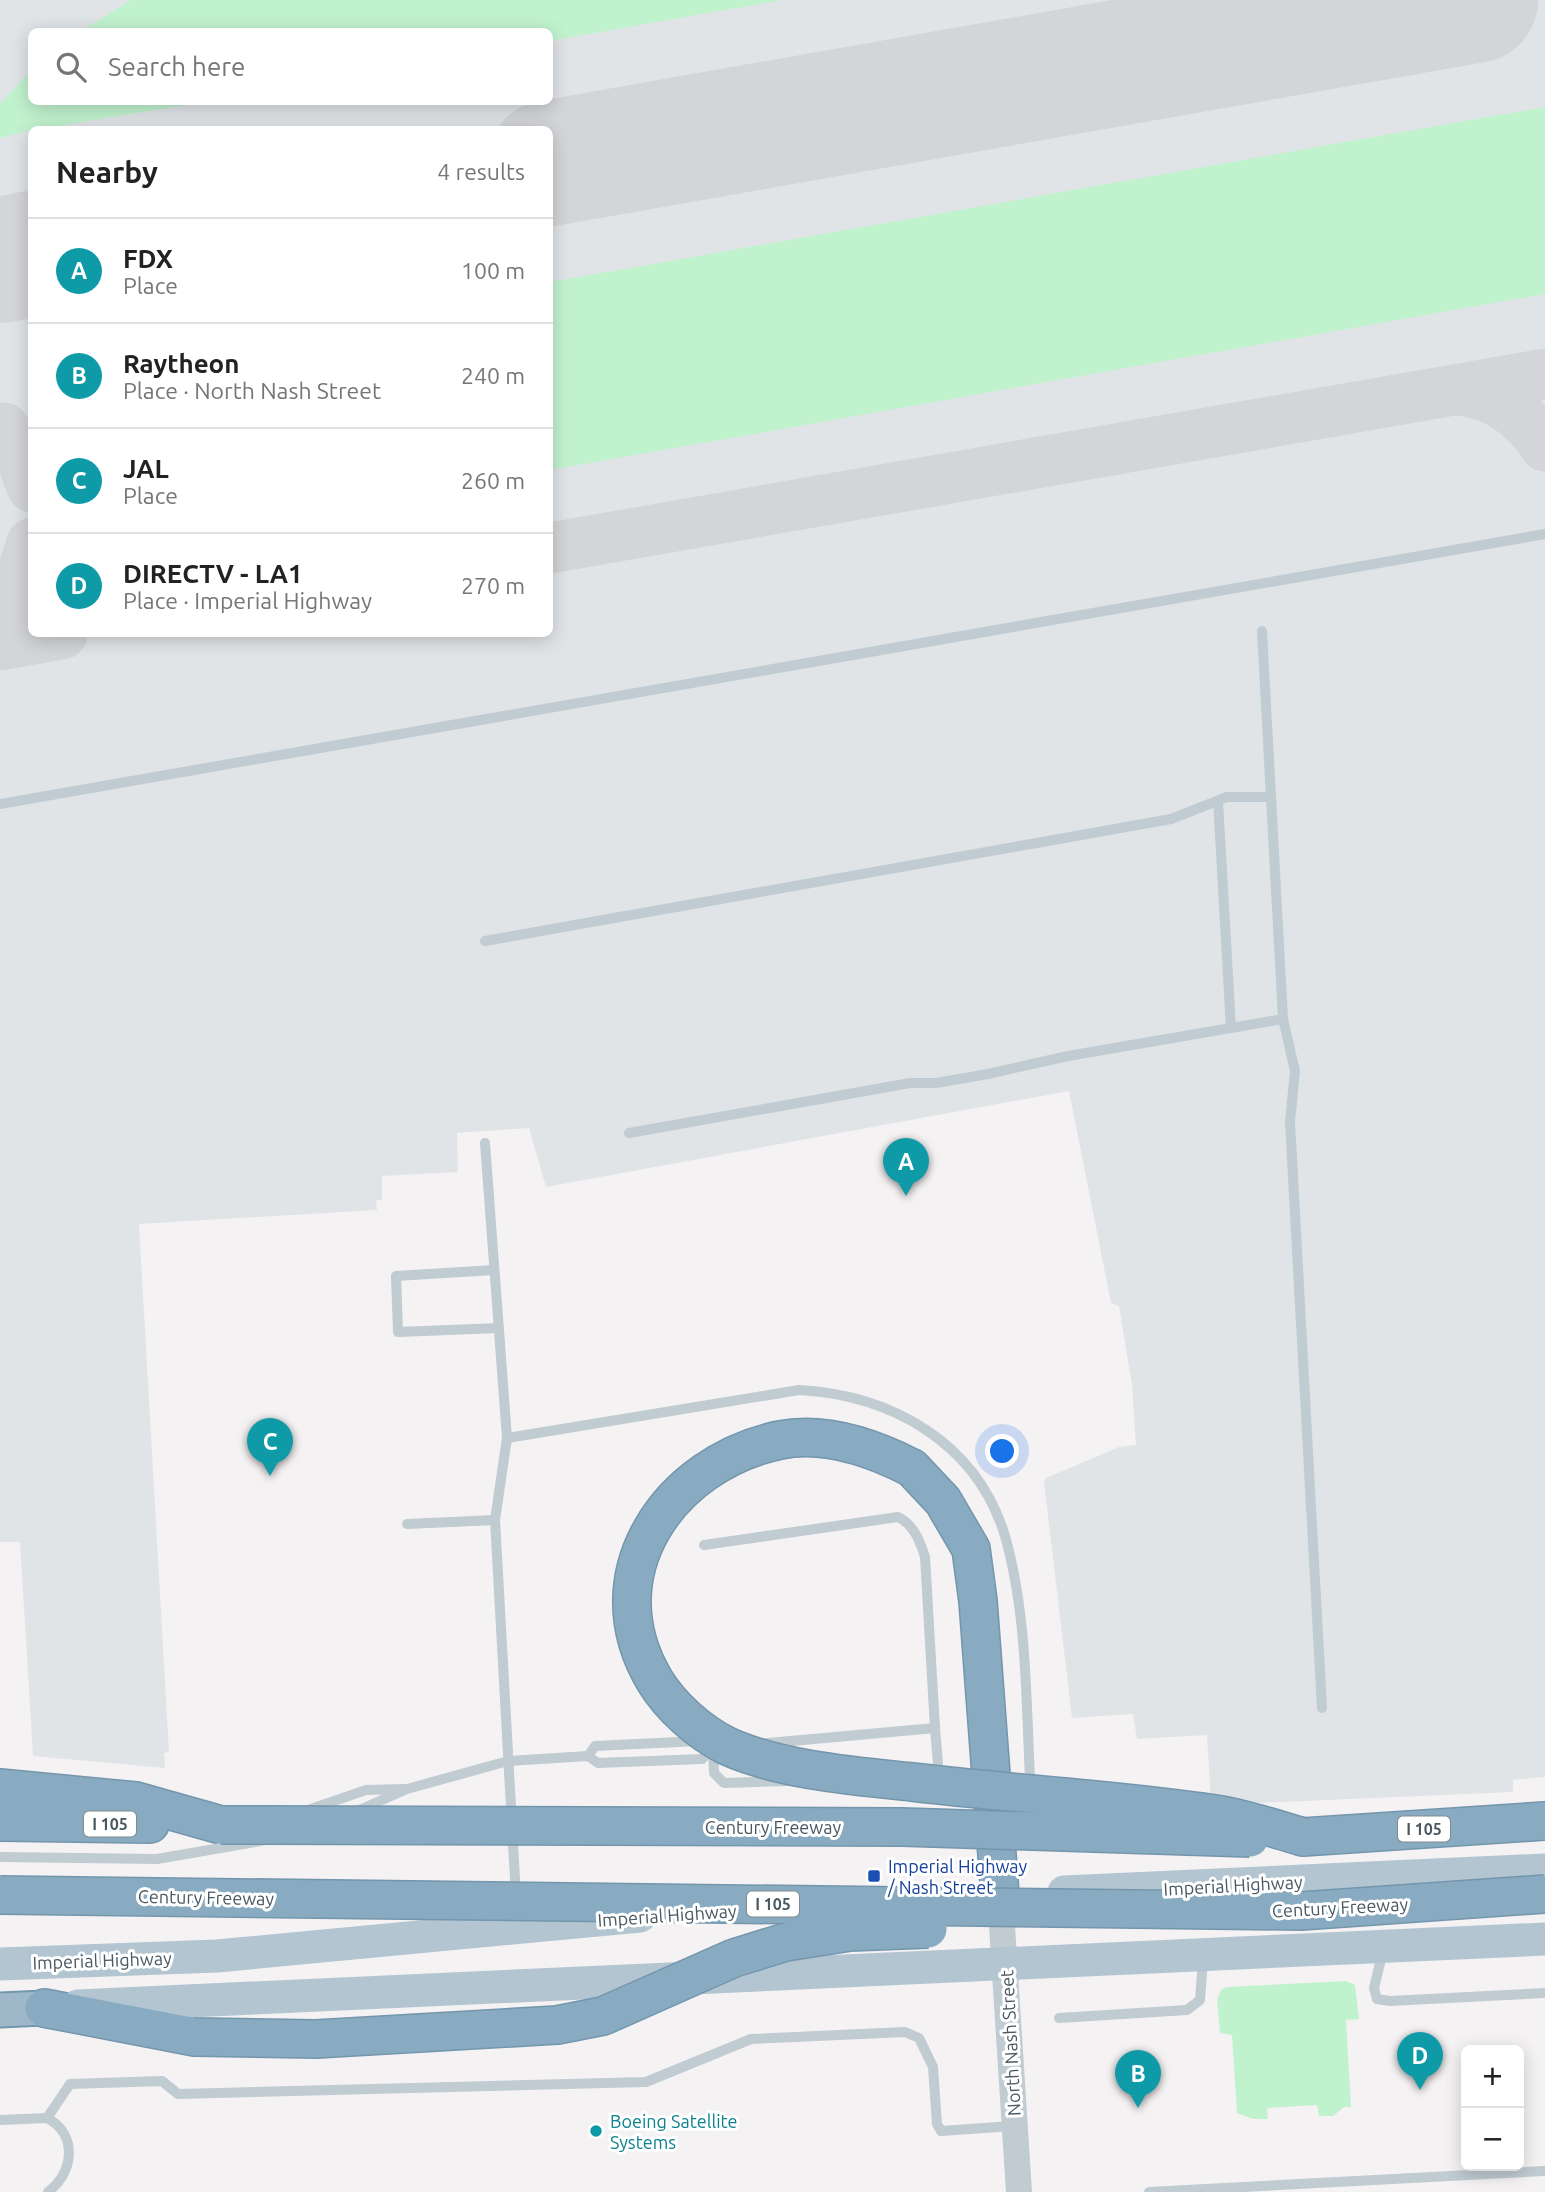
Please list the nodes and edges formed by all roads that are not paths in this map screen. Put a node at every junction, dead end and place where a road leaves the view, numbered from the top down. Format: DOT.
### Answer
graph roads {
  1 [pos="1545,534"];
  2 [pos="1262,631"];
  3 [pos="1271,797"];
  4 [pos="1218,801"];
  5 [pos="0,804"];
  6 [pos="485,942"];
  7 [pos="1283,1019"];
  8 [pos="1231,1028"];
  9 [pos="629,1133"];
  10 [pos="485,1143"];
  11 [pos="494,1270"];
  12 [pos="499,1328"];
  13 [pos="507,1438"];
  14 [pos="495,1520"];
  15 [pos="407,1524"];
  16 [pos="704,1545"];
  17 [pos="1321,1707"];
  18 [pos="935,1728"];
  19 [pos="713,1748"];
  20 [pos="588,1756"];
  21 [pos="508,1761"];
  22 [pos="0,1788"];
  23 [pos="407,1789"];
  24 [pos="1050,1808"];
  25 [pos="1462,1814"];
  26 [pos="1367,1820"];
  27 [pos="1545,1821"];
  28 [pos="0,1822"];
  29 [pos="1187,1822"];
  30 [pos="1302,1830"];
  31 [pos="215,1839"];
  32 [pos="0,1857"];
  33 [pos="1545,1870"];
  34 [pos="1545,1894"];
  35 [pos="0,1895"];
  36 [pos="1000,1895"];
  37 [pos="1301,1911"];
  38 [pos="1545,1911"];
  39 [pos="517,1928"];
  40 [pos="1545,1939"];
  41 [pos="1384,1947"];
  42 [pos="1204,1955"];
  43 [pos="1005,1963"];
  44 [pos="0,1965"];
  45 [pos="1545,1993"];
  46 [pos="44,2008"];
  47 [pos="0,2010"];
  48 [pos="1059,2018"];
  49 [pos="47,2118"];
  50 [pos="0,2119"];
  51 [pos="1015,2126"];
  52 [pos="1545,2171"];
  53 [pos="48,2192"];
  54 [pos="1019,2192"];
  55 [pos="1149,2192"];
  1 -- 5 [label="lane"];
  2 -- 3 [label="lane"];
  3 -- 4 [label="lane"];
  3 -- 7 [label="lane"];
  4 -- 6 [label="lane"];
  4 -- 8 [label="lane"];
  7 -- 8 [label="lane"];
  7 -- 17 [label="lane"];
  8 -- 9 [label="lane"];
  10 -- 11 [label="lane"];
  11 -- 12 [label="lane"];
  11 -- 12 [label="lane"];
  12 -- 13 [label="lane"];
  13 -- 14 [label="lane"];
  13 -- 24 [label="lane"];
  14 -- 15 [label="lane"];
  14 -- 21 [label="lane"];
  16 -- 18 [label="lane"];
  18 -- 19 [label="lane"];
  18 -- 19 [label="lane"];
  19 -- 20 [label="lane"];
  19 -- 20 [label="lane"];
  20 -- 21 [label="lane"];
  21 -- 23 [label="lane"];
  21 -- 39 [label="lane"];
  22 -- 31 [label="highway"];
  23 -- 31 [label="lane"];
  23 -- 31 [label="lane"];
  25 -- 26 [label="lane"];
  27 -- 30 [label="highway, Century Freeway / I 105"];
  28 -- 31 [label="highway, Century Freeway / I 105"];
  29 -- 30 [label="lane"];
  30 -- 31 [label="highway, Century Freeway / I 105, bridge"];
  30 -- 36 [label="highway, bridge"];
  31 -- 32 [label="lane"];
  33 -- 36 [label="main road, Imperial Highway"];
  34 -- 37 [label="highway, Century Freeway / I 105, bridge"];
  35 -- 37 [label="highway, Century Freeway / I 105, bridge"];
  36 -- 39 [label="main road, Imperial Highway"];
  36 -- 43 [label="street, North Nash Street"];
  37 -- 46 [label="highway, bridge"];
  38 -- 42 [label="main road"];
  39 -- 44 [label="main road, Imperial Highway"];
  40 -- 41 [label="main road"];
  41 -- 42 [label="main road"];
  41 -- 45 [label="lane"];
  42 -- 43 [label="main road"];
  42 -- 48 [label="lane"];
  43 -- 46 [label="main road"];
  43 -- 51 [label="street, North Nash Street"];
  46 -- 47 [label="highway"];
  49 -- 50 [label="lane"];
  49 -- 51 [label="lane"];
  49 -- 53 [label="lane"];
  51 -- 54 [label="street, North Nash Street"];
  52 -- 55 [label="lane"];
}
